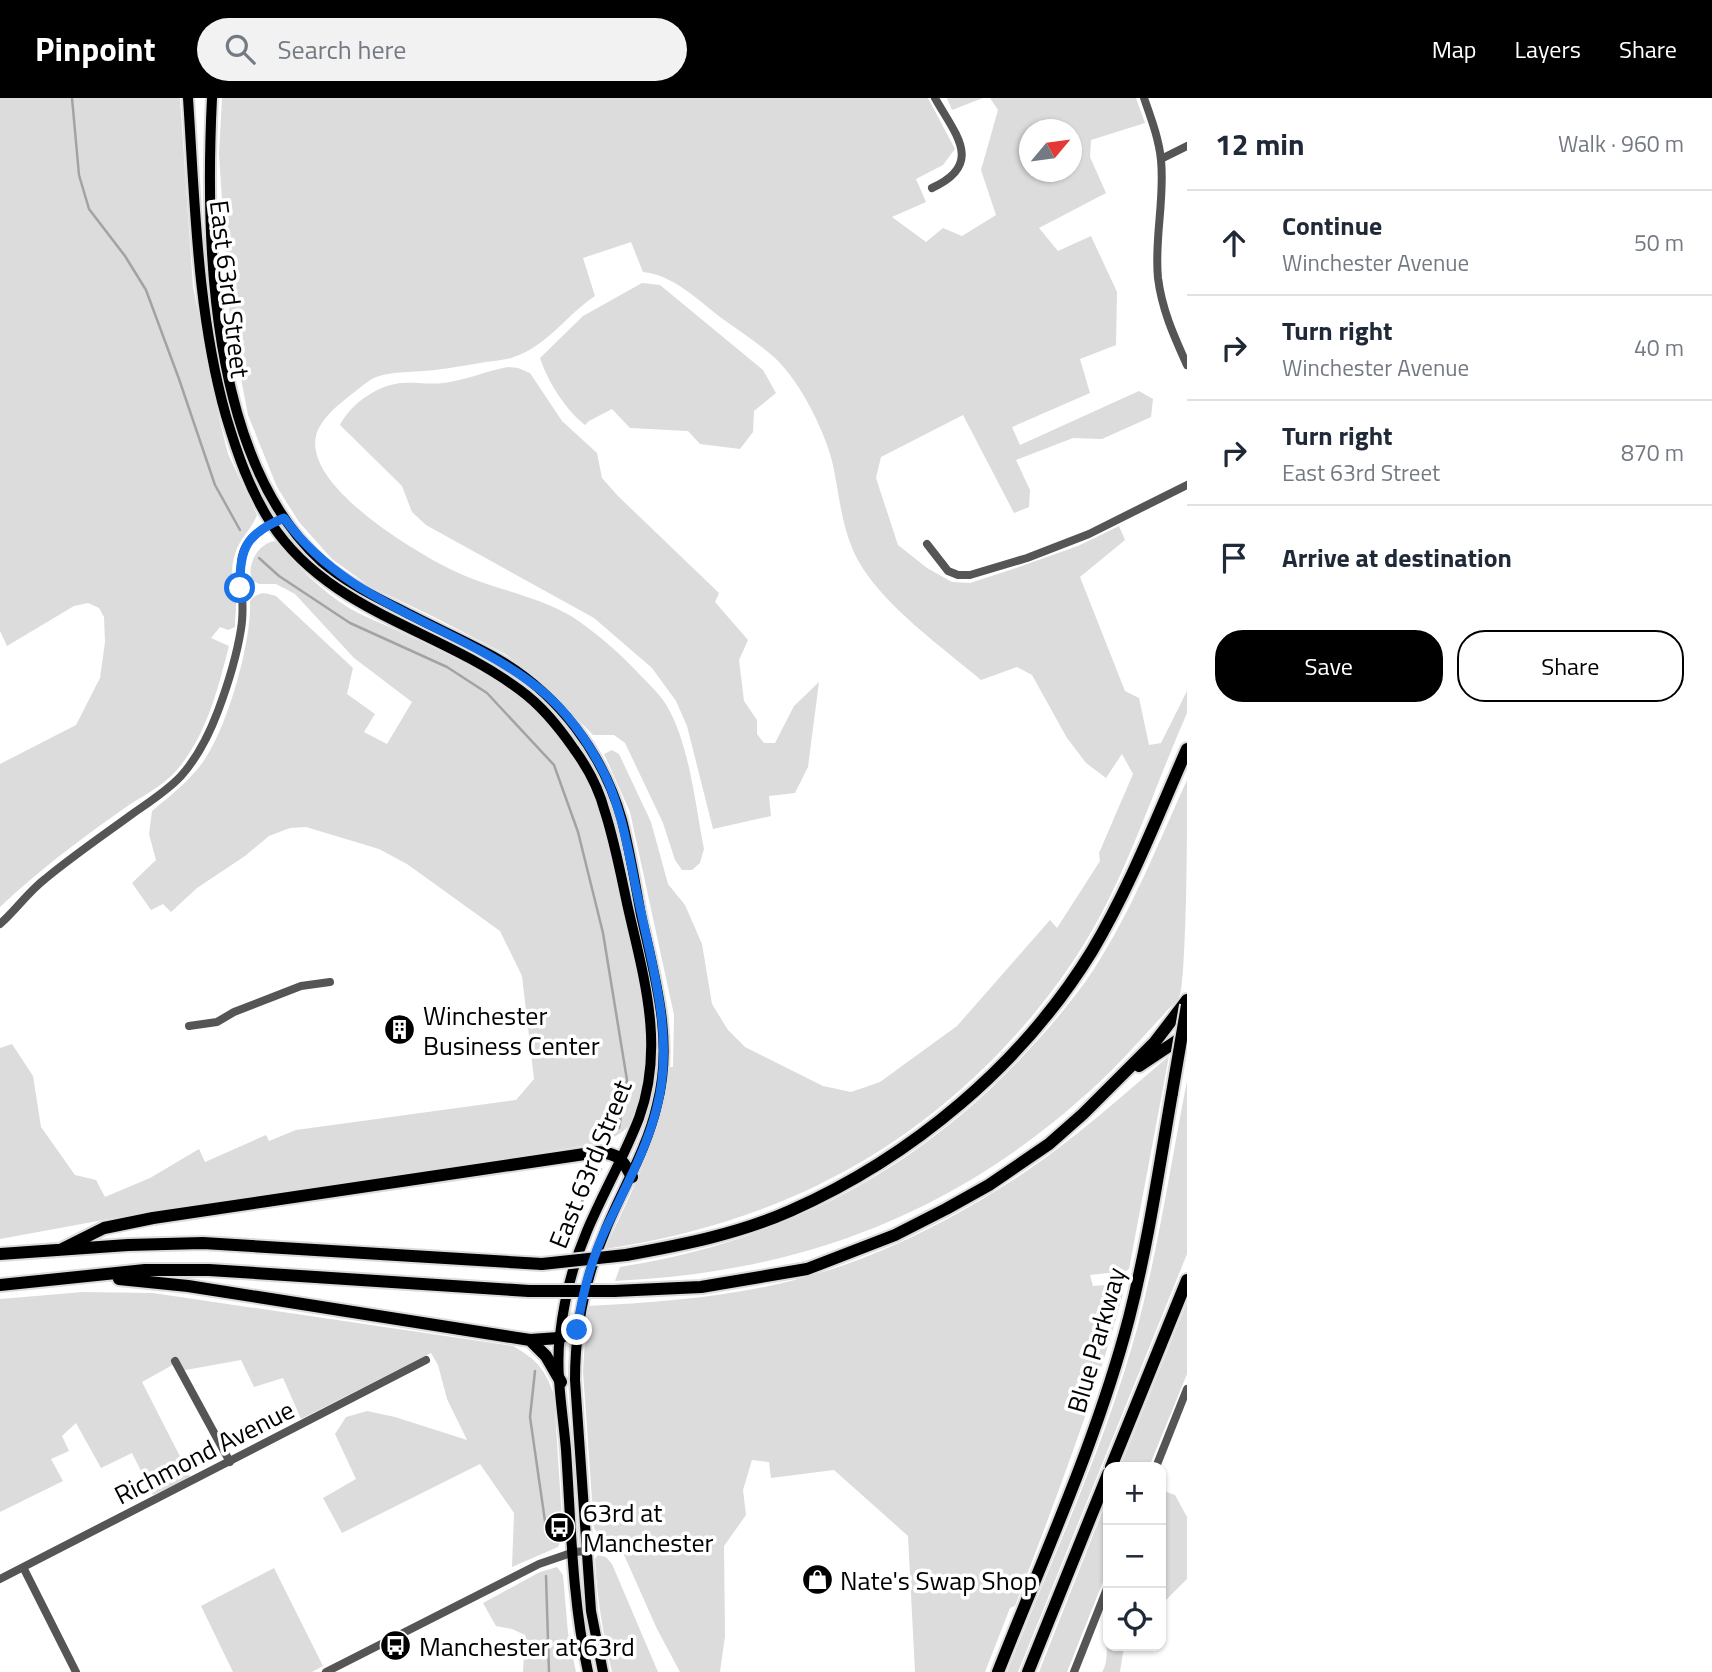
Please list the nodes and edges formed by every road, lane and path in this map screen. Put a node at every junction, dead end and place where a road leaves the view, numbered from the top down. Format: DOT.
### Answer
graph roads {
  1 [pos="188,98"];
  2 [pos="212,98"];
  3 [pos="935,98"];
  4 [pos="1144,98"];
  5 [pos="1187,146"];
  6 [pos="1161,159"];
  7 [pos="932,188"];
  8 [pos="1187,365"];
  9 [pos="1187,485"];
  10 [pos="284,518"];
  11 [pos="271,524"];
  12 [pos="927,544"];
  13 [pos="1187,749"];
  14 [pos="0,924"];
  15 [pos="330,982"];
  16 [pos="1187,1003"];
  17 [pos="189,1026"];
  18 [pos="1187,1034"];
  19 [pos="1119,1081"];
  20 [pos="622,1160"];
  21 [pos="632,1177"];
  22 [pos="62,1249"];
  23 [pos="0,1254"];
  24 [pos="91,1276"];
  25 [pos="1187,1280"];
  26 [pos="0,1285"];
  27 [pos="577,1330"];
  28 [pos="559,1338"];
  29 [pos="530,1340"];
  30 [pos="426,1360"];
  31 [pos="175,1361"];
  32 [pos="561,1382"];
  33 [pos="1187,1389"];
  34 [pos="230,1462"];
  35 [pos="1113,1462"];
  36 [pos="1158,1462"];
  37 [pos="1103,1486"];
  38 [pos="587,1551"];
  39 [pos="574,1552"];
  40 [pos="23,1567"];
  41 [pos="0,1579"];
  42 [pos="1107,1588"];
  43 [pos="76,1672"];
  44 [pos="326,1672"];
  45 [pos="588,1672"];
  46 [pos="603,1672"];
  47 [pos="998,1672"];
  48 [pos="1028,1672"];
  49 [pos="1073,1672"];
  1 -- 11 [label="main road, East 63rd Street"];
  2 -- 10 [label="main road, East 63rd Street"];
  3 -- 7 [label="street"];
  4 -- 6 [label="street"];
  5 -- 6 [label="street"];
  6 -- 8 [label="street"];
  9 -- 12 [label="street"];
  10 -- 11 [label="street"];
  10 -- 21 [label="main road, East 63rd Street"];
  11 -- 14 [label="street"];
  11 -- 20 [label="main road, East 63rd Street"];
  13 -- 22 [label="highway, bridge"];
  15 -- 17 [label="street"];
  16 -- 19 [label="highway"];
  16 -- 47 [label="highway, Blue Parkway, bridge"];
  18 -- 19 [label="highway"];
  19 -- 24 [label="highway, bridge"];
  20 -- 21 [label="highway"];
  20 -- 22 [label="highway"];
  20 -- 28 [label="main road, East 63rd Street"];
  21 -- 27 [label="main road, East 63rd Street"];
  22 -- 23 [label="highway"];
  24 -- 26 [label="highway"];
  24 -- 29 [label="highway"];
  25 -- 35 [label="highway, Blue Parkway"];
  27 -- 28 [label="highway"];
  27 -- 38 [label="main road, East 63rd Street"];
  28 -- 29 [label="highway"];
  28 -- 32 [label="main road, East 63rd Street"];
  29 -- 32 [label="highway"];
  30 -- 34 [label="street, Richmond Avenue"];
  31 -- 34 [label="street"];
  32 -- 39 [label="main road, East 63rd Street"];
  33 -- 36 [label="street"];
  34 -- 40 [label="street, Richmond Avenue"];
  37 -- 48 [label="highway"];
  38 -- 39 [label="street"];
  38 -- 46 [label="main road, East 63rd Street"];
  39 -- 44 [label="street"];
  39 -- 45 [label="main road, East 63rd Street"];
  40 -- 41 [label="street, Richmond Avenue"];
  40 -- 43 [label="street"];
  42 -- 49 [label="street"];
}
